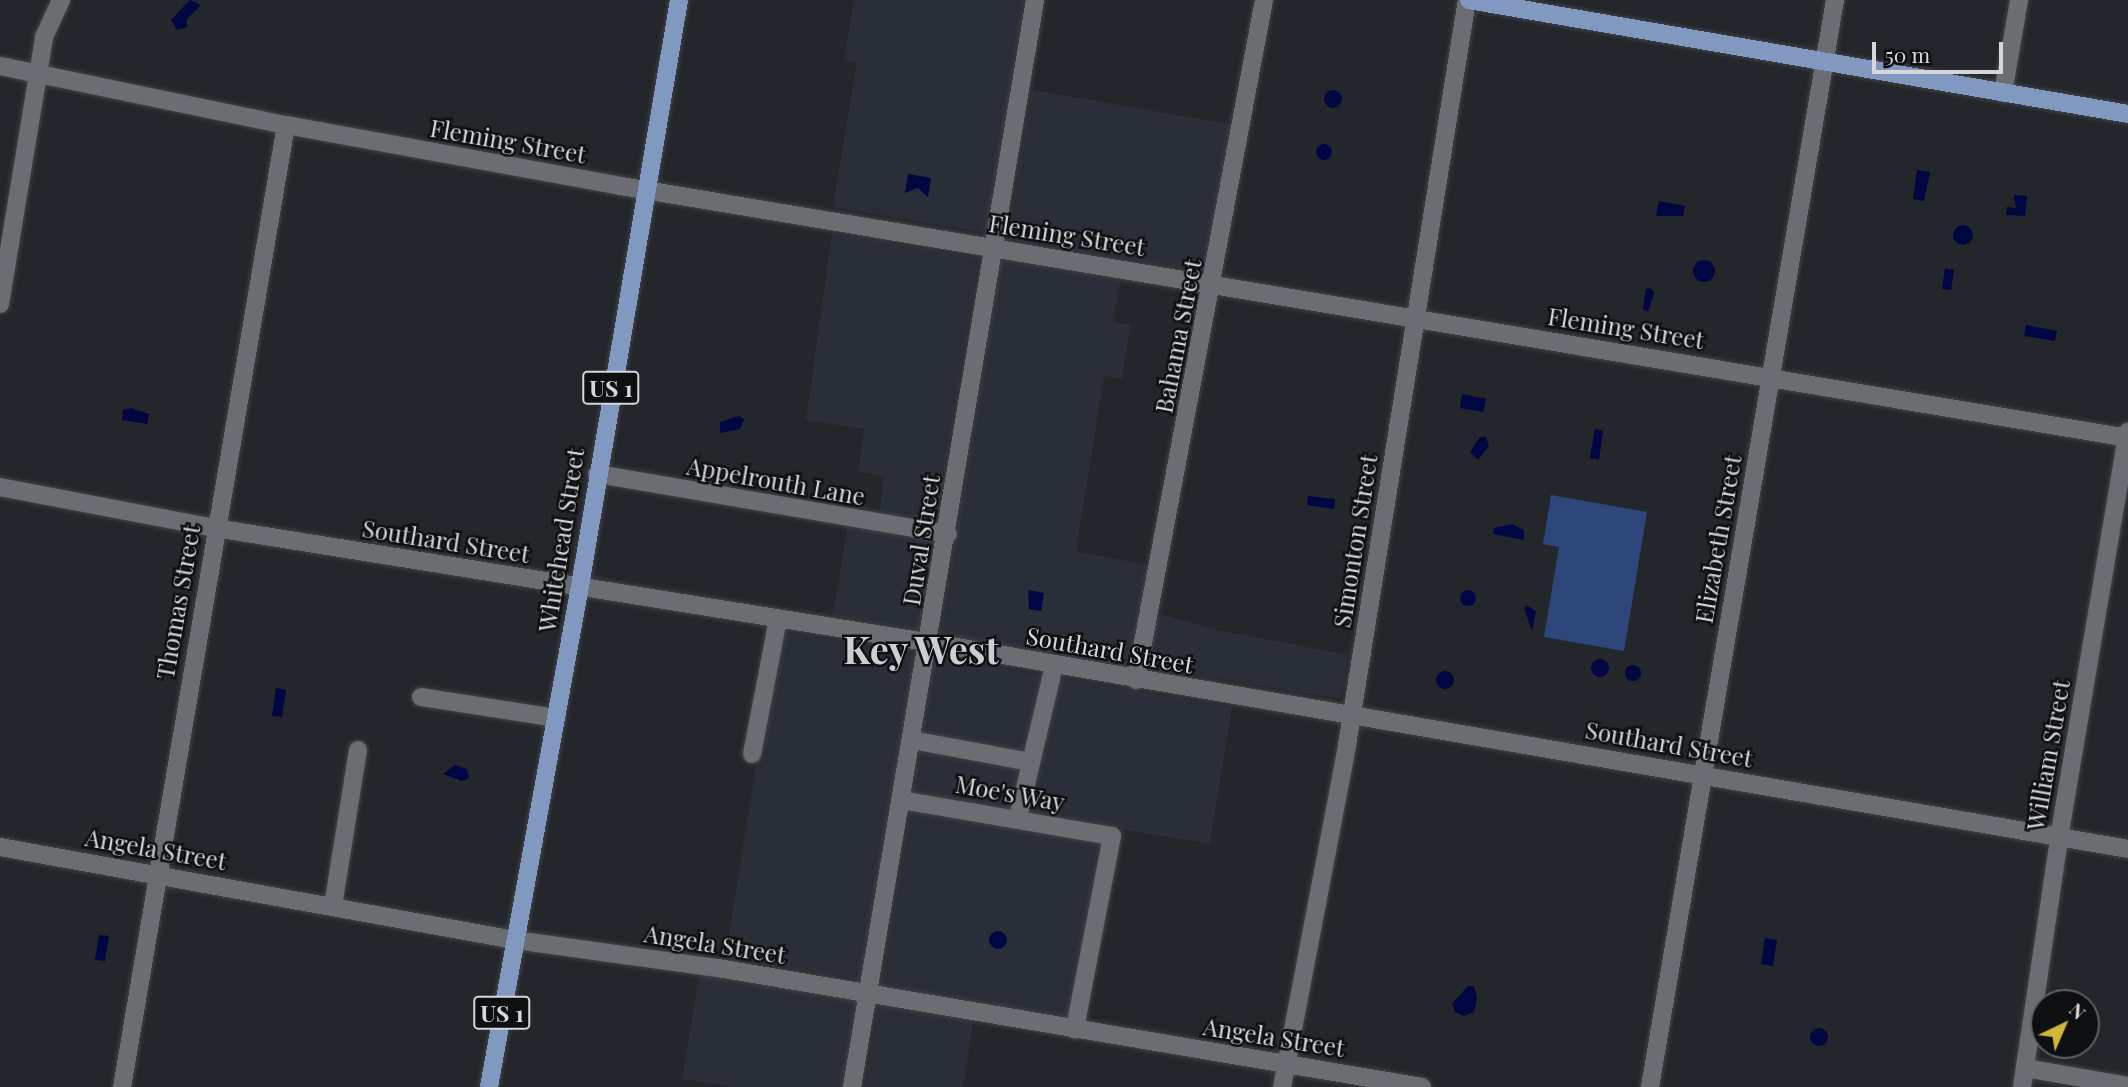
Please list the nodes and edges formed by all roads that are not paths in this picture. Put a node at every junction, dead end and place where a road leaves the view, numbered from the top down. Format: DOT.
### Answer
graph roads {
  1 [pos="61,0"];
  2 [pos="679,0"];
  3 [pos="1035,0"];
  4 [pos="1264,0"];
  5 [pos="1468,0"];
  6 [pos="1835,0"];
  7 [pos="2019,0"];
  8 [pos="1825,62"];
  9 [pos="0,66"];
  10 [pos="40,72"];
  11 [pos="2003,93"];
  12 [pos="2128,114"];
  13 [pos="286,125"];
  14 [pos="645,190"];
  15 [pos="994,247"];
  16 [pos="1213,284"];
  17 [pos="0,304"];
  18 [pos="1416,320"];
  19 [pos="1770,377"];
  20 [pos="2128,436"];
  21 [pos="597,474"];
  22 [pos="0,487"];
  23 [pos="215,528"];
  24 [pos="948,534"];
  25 [pos="580,586"];
  26 [pos="778,619"];
  27 [pos="929,644"];
  28 [pos="1054,666"];
  29 [pos="1136,680"];
  30 [pos="421,697"];
  31 [pos="1352,716"];
  32 [pos="556,718"];
  33 [pos="912,740"];
  34 [pos="358,750"];
  35 [pos="752,754"];
  36 [pos="1031,762"];
  37 [pos="1703,773"];
  38 [pos="901,800"];
  39 [pos="1018,818"];
  40 [pos="2059,838"];
  41 [pos="0,847"];
  42 [pos="2128,849"];
  43 [pos="157,874"];
  44 [pos="333,906"];
  45 [pos="515,940"];
  46 [pos="869,996"];
  47 [pos="1075,1029"];
  48 [pos="1286,1063"];
  49 [pos="2025,1068"];
  50 [pos="2128,1086"];
  51 [pos="122,1087"];
  52 [pos="489,1087"];
  53 [pos="852,1087"];
  54 [pos="1282,1087"];
  55 [pos="1422,1087"];
  56 [pos="1650,1087"];
  57 [pos="2022,1087"];
  1 -- 10 [label="street"];
  2 -- 14 [label="main road, Whitehead Street"];
  3 -- 15 [label="street, Duval Street"];
  4 -- 16 [label="street, Bahama Street"];
  5 -- 8 [label="main road"];
  5 -- 18 [label="street, Simonton Street"];
  6 -- 8 [label="street, Elizabeth Street"];
  7 -- 11 [label="street"];
  8 -- 11 [label="main road"];
  8 -- 19 [label="street, Elizabeth Street"];
  9 -- 10 [label="street, Fleming Street"];
  10 -- 13 [label="street, Fleming Street"];
  10 -- 17 [label="street"];
  11 -- 12 [label="main road"];
  13 -- 14 [label="street, Fleming Street"];
  13 -- 23 [label="street, Thomas Street"];
  14 -- 15 [label="street, Fleming Street"];
  14 -- 21 [label="main road, Whitehead Street / US 1"];
  15 -- 16 [label="street, Fleming Street"];
  15 -- 24 [label="street, Duval Street"];
  16 -- 18 [label="street, Fleming Street"];
  16 -- 29 [label="street, Bahama Street"];
  18 -- 19 [label="street, Fleming Street"];
  18 -- 31 [label="street, Simonton Street"];
  19 -- 20 [label="street, Fleming Street"];
  19 -- 37 [label="street, Elizabeth Street"];
  20 -- 40 [label="street, William Street"];
  21 -- 24 [label="street, Appelrouth Lane"];
  21 -- 25 [label="main road, Whitehead Street / US 1"];
  22 -- 23 [label="street, Southard Street"];
  23 -- 25 [label="street, Southard Street"];
  23 -- 43 [label="street, Thomas Street"];
  24 -- 27 [label="street, Duval Street"];
  25 -- 26 [label="street, Southard Street"];
  25 -- 32 [label="main road, Whitehead Street / US 1"];
  26 -- 27 [label="street, Southard Street"];
  26 -- 35 [label="street"];
  27 -- 28 [label="street, Southard Street"];
  27 -- 33 [label="street, Duval Street"];
  28 -- 29 [label="street, Southard Street"];
  28 -- 36 [label="street"];
  29 -- 31 [label="street, Southard Street"];
  30 -- 32 [label="street"];
  31 -- 37 [label="street, Southard Street"];
  31 -- 48 [label="street, Simonton Street"];
  32 -- 45 [label="main road, Whitehead Street / US 1"];
  33 -- 36 [label="street"];
  33 -- 38 [label="street, Duval Street"];
  34 -- 44 [label="street"];
  36 -- 39 [label="street"];
  37 -- 40 [label="street, Southard Street"];
  37 -- 56 [label="street, Elizabeth Street"];
  38 -- 39 [label="street, Moe's Way"];
  38 -- 46 [label="street, Duval Street"];
  39 -- 47 [label="street, Moe's Way"];
  40 -- 42 [label="street, Southard Street"];
  40 -- 49 [label="street, William Street"];
  41 -- 43 [label="street, Angela Street"];
  43 -- 44 [label="street, Angela Street"];
  43 -- 51 [label="street, Thomas Street"];
  44 -- 45 [label="street, Angela Street"];
  45 -- 46 [label="street, Angela Street"];
  45 -- 52 [label="main road, Whitehead Street / US 1"];
  46 -- 47 [label="street, Angela Street"];
  46 -- 53 [label="street, Duval Street"];
  47 -- 48 [label="street, Angela Street"];
  48 -- 54 [label="street, Simonton Street"];
  48 -- 55 [label="street, Angela Street"];
  49 -- 50 [label="street"];
  49 -- 57 [label="street, William Street"];
}
